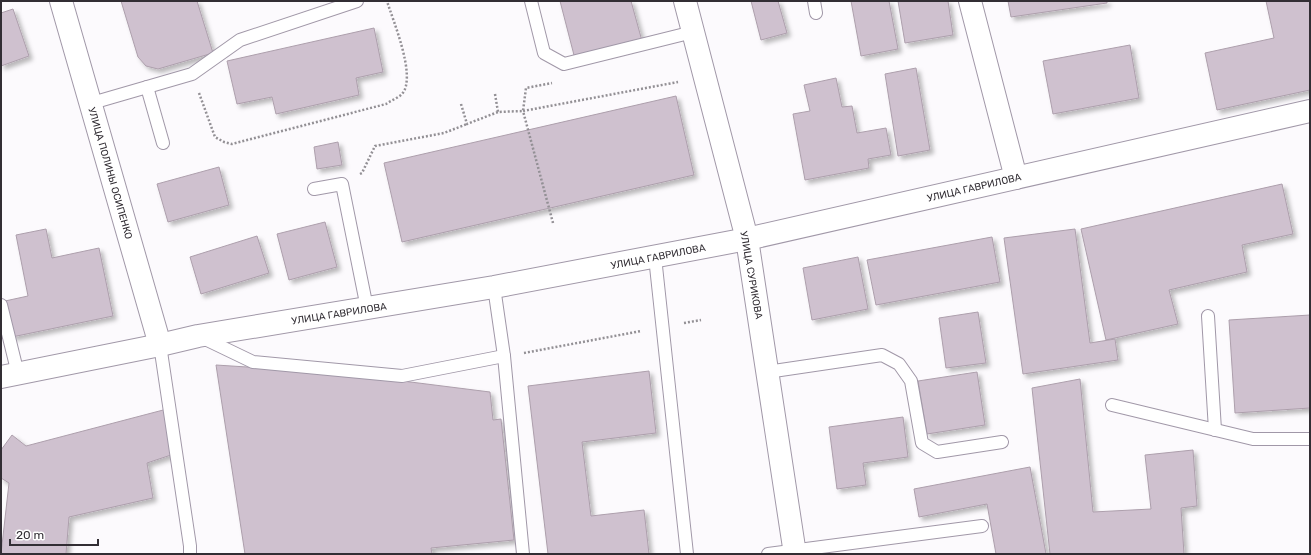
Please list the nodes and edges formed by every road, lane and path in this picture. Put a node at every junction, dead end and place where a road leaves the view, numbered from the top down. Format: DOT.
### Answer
graph roads {
  1 [pos="61,1"];
  2 [pos="357,1"];
  3 [pos="387,1"];
  4 [pos="531,1"];
  5 [pos="685,1"];
  6 [pos="970,1"];
  7 [pos="693,32"];
  8 [pos="192,74"];
  9 [pos="683,81"];
  10 [pos="147,87"];
  11 [pos="92,103"];
  12 [pos="461,104"];
  13 [pos="1310,111"];
  14 [pos="498,112"];
  15 [pos="467,124"];
  16 [pos="163,143"];
  17 [pos="1016,178"];
  18 [pos="342,184"];
  19 [pos="314,189"];
  20 [pos="553,223"];
  21 [pos="747,239"];
  22 [pos="655,257"];
  23 [pos="494,287"];
  24 [pos="1,305"];
  25 [pos="367,308"];
  26 [pos="1208,316"];
  27 [pos="701,320"];
  28 [pos="663,327"];
  29 [pos="198,336"];
  30 [pos="160,345"];
  31 [pos="504,356"];
  32 [pos="767,372"];
  33 [pos="10,376"];
  34 [pos="1112,405"];
  35 [pos="1215,430"];
  36 [pos="1310,439"];
  37 [pos="1002,442"];
  38 [pos="982,526"];
  39 [pos="795,552"];
  40 [pos="190,554"];
  41 [pos="523,554"];
  42 [pos="688,554"];
  43 [pos="768,554"];
  1 -- 11 [label="main road, УЛИЦА ПОЛИНЫ ОСИПЕНКО"];
  2 -- 8 [label="lane"];
  3 -- 8 [label="path"];
  4 -- 7 [label="lane"];
  5 -- 7 [label="main road, УЛИЦА СУРИКОВА"];
  6 -- 17 [label="main road"];
  7 -- 21 [label="main road, УЛИЦА СУРИКОВА"];
  8 -- 10 [label="lane"];
  9 -- 20 [label="path"];
  10 -- 11 [label="lane"];
  10 -- 16 [label="lane"];
  11 -- 30 [label="main road, УЛИЦА ПОЛИНЫ ОСИПЕНКО"];
  12 -- 15 [label="path"];
  13 -- 17 [label="main road, УЛИЦА ГАВРИЛОВА"];
  14 -- 15 [label="path"];
  15 -- 18 [label="path"];
  17 -- 21 [label="main road, УЛИЦА ГАВРИЛОВА"];
  18 -- 19 [label="lane"];
  18 -- 25 [label="lane"];
  21 -- 22 [label="main road, УЛИЦА ГАВРИЛОВА"];
  21 -- 32 [label="main road, УЛИЦА СУРИКОВА"];
  22 -- 23 [label="main road, УЛИЦА ГАВРИЛОВА"];
  22 -- 28 [label="lane"];
  23 -- 25 [label="main road, УЛИЦА ГАВРИЛОВА"];
  23 -- 31 [label="lane"];
  24 -- 33 [label="lane"];
  25 -- 29 [label="main road, УЛИЦА ГАВРИЛОВА"];
  26 -- 35 [label="lane"];
  27 -- 28 [label="path"];
  28 -- 31 [label="path"];
  28 -- 42 [label="lane"];
  29 -- 30 [label="main road, УЛИЦА ГАВРИЛОВА"];
  29 -- 31 [label="lane"];
  30 -- 33 [label="main road, УЛИЦА ГАВРИЛОВА"];
  30 -- 40 [label="lane"];
  31 -- 41 [label="lane"];
  32 -- 37 [label="lane"];
  32 -- 39 [label="main road, УЛИЦА СУРИКОВА"];
  34 -- 35 [label="lane"];
  35 -- 36 [label="lane"];
  38 -- 39 [label="lane"];
  39 -- 43 [label="lane"];
}
